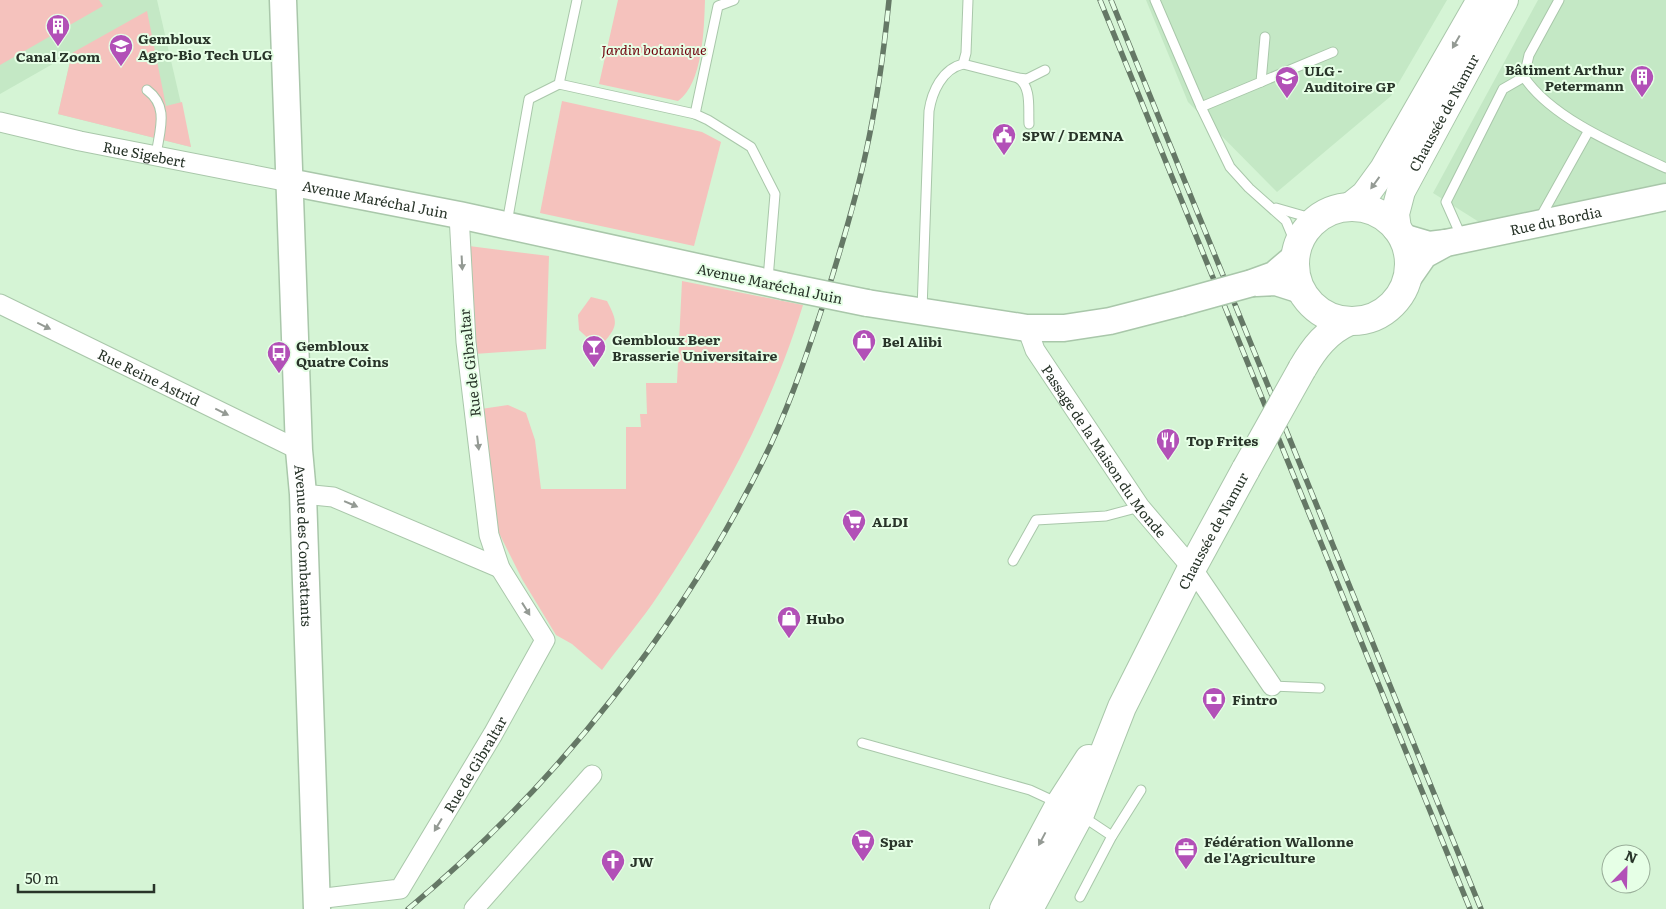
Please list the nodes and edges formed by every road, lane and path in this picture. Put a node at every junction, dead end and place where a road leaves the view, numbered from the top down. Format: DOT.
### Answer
graph roads {
  1 [pos="283,0"];
  2 [pos="577,0"];
  3 [pos="734,0"];
  4 [pos="968,0"];
  5 [pos="1155,0"];
  6 [pos="1480,0"];
  7 [pos="1504,0"];
  8 [pos="1559,0"];
  9 [pos="1265,37"];
  10 [pos="1333,52"];
  11 [pos="963,64"];
  12 [pos="1045,70"];
  13 [pos="1524,77"];
  14 [pos="1018,78"];
  15 [pos="1261,82"];
  16 [pos="559,84"];
  17 [pos="147,90"];
  18 [pos="1201,107"];
  19 [pos="694,114"];
  20 [pos="0,122"];
  21 [pos="1028,124"];
  22 [pos="1588,132"];
  23 [pos="156,156"];
  24 [pos="1666,168"];
  25 [pos="289,182"];
  26 [pos="1666,197"];
  27 [pos="1269,204"];
  28 [pos="1350,207"];
  29 [pos="459,215"];
  30 [pos="1322,215"];
  31 [pos="1537,222"];
  32 [pos="507,225"];
  33 [pos="1400,233"];
  34 [pos="1454,241"];
  35 [pos="1296,252"];
  36 [pos="1408,278"];
  37 [pos="1252,283"];
  38 [pos="776,285"];
  39 [pos="1309,299"];
  40 [pos="0,304"];
  41 [pos="922,313"];
  42 [pos="1350,321"];
  43 [pos="1027,328"];
  44 [pos="1305,363"];
  45 [pos="299,450"];
  46 [pos="304,494"];
  47 [pos="1140,507"];
  48 [pos="1013,561"];
  49 [pos="500,568"];
  50 [pos="1192,568"];
  51 [pos="1272,686"];
  52 [pos="1320,688"];
  53 [pos="862,743"];
  54 [pos="592,775"];
  55 [pos="1141,790"];
  56 [pos="1070,809"];
  57 [pos="1112,836"];
  58 [pos="1080,897"];
  59 [pos="317,904"];
  60 [pos="474,909"];
  61 [pos="1004,909"];
  62 [pos="1029,909"];
  1 -- 25 [label="street, Avenue des Combattants"];
  2 -- 16 [label="lane"];
  3 -- 19 [label="lane"];
  4 -- 11 [label="lane"];
  5 -- 18 [label="lane"];
  6 -- 28 [label="main road, Chaussée de Namur, one-way"];
  7 -- 33 [label="main road, Chaussée de Namur"];
  8 -- 13 [label="lane"];
  9 -- 15 [label="lane"];
  10 -- 15 [label="lane"];
  11 -- 14 [label="lane"];
  11 -- 41 [label="lane"];
  12 -- 14 [label="lane"];
  13 -- 22 [label="lane"];
  13 -- 34 [label="lane"];
  14 -- 21 [label="lane"];
  15 -- 18 [label="lane"];
  16 -- 19 [label="lane"];
  16 -- 32 [label="lane"];
  17 -- 23 [label="lane"];
  18 -- 27 [label="lane"];
  19 -- 38 [label="lane"];
  20 -- 23 [label="street, Rue Sigebert"];
  22 -- 24 [label="lane"];
  22 -- 31 [label="lane"];
  23 -- 25 [label="street, Rue Sigebert"];
  25 -- 29 [label="street, Avenue Maréchal Juin"];
  25 -- 45 [label="street, Avenue des Combattants"];
  26 -- 31 [label="street, Rue du Bordia"];
  27 -- 30 [label="lane"];
  27 -- 35 [label="lane"];
  28 -- 30 [label="main road"];
  28 -- 33 [label="main road"];
  29 -- 32 [label="street, Avenue Maréchal Juin"];
  29 -- 49 [label="street, Rue de Gibraltar, one-way"];
  30 -- 35 [label="main road"];
  31 -- 34 [label="street, Rue du Bordia"];
  32 -- 38 [label="street, Avenue Maréchal Juin"];
  33 -- 34 [label="street, Rue du Bordia"];
  33 -- 36 [label="main road"];
  34 -- 36 [label="street, Rue du Bordia"];
  35 -- 37 [label="street, Avenue Maréchal Juin"];
  35 -- 39 [label="main road"];
  36 -- 42 [label="main road"];
  37 -- 39 [label="street, Avenue Maréchal Juin"];
  37 -- 43 [label="street, Avenue Maréchal Juin, bridge"];
  38 -- 41 [label="street, Avenue Maréchal Juin, bridge"];
  39 -- 42 [label="main road"];
  39 -- 44 [label="main road, Chaussée de Namur"];
  40 -- 45 [label="street, Rue Reine Astrid, one-way"];
  41 -- 43 [label="street, Avenue Maréchal Juin"];
  42 -- 44 [label="main road, Chaussée de Namur"];
  43 -- 47 [label="street, Passage de la Maison du Monde"];
  44 -- 50 [label="main road, Chaussée de Namur, bridge"];
  45 -- 46 [label="street, Avenue des Combattants"];
  46 -- 49 [label="street, one-way"];
  46 -- 59 [label="street, Avenue des Combattants"];
  47 -- 48 [label="lane"];
  47 -- 50 [label="street, Passage de la Maison du Monde"];
  49 -- 59 [label="street, Rue de Gibraltar, one-way"];
  50 -- 51 [label="street, Passage de la Maison du Monde"];
  50 -- 56 [label="main road, Chaussée de Namur"];
  51 -- 52 [label="lane"];
  53 -- 56 [label="lane"];
  54 -- 60 [label="street"];
  55 -- 57 [label="lane"];
  56 -- 57 [label="lane"];
  56 -- 61 [label="main road, Chaussée de Namur, one-way"];
  56 -- 62 [label="main road, Chaussée de Namur"];
  57 -- 58 [label="lane"];
}
